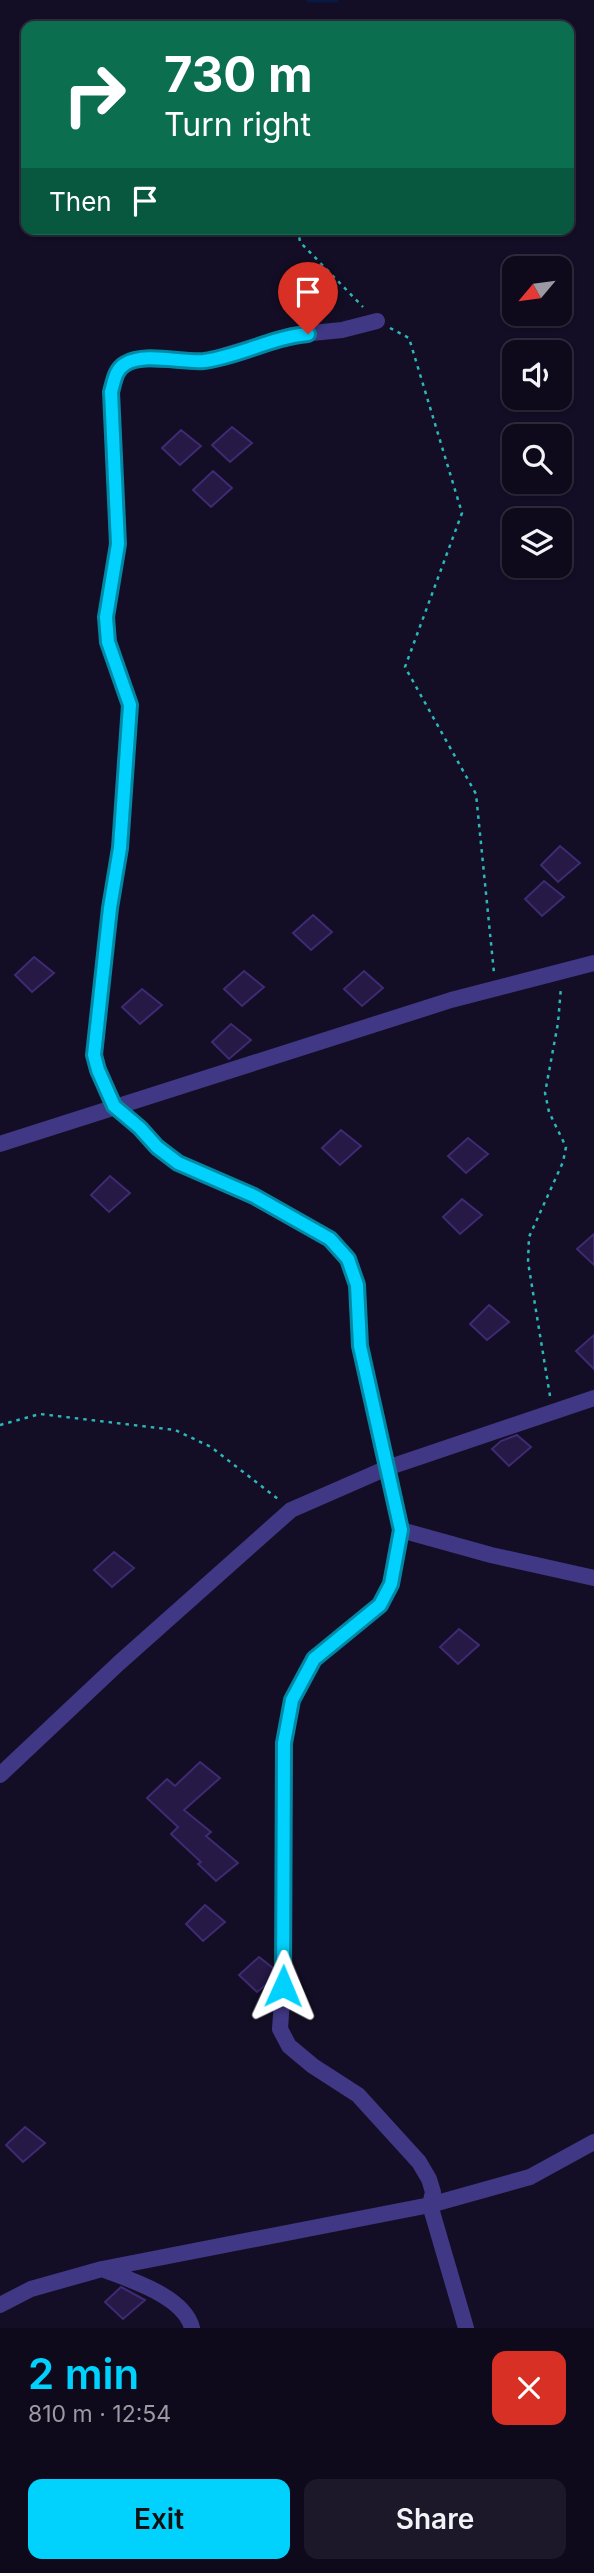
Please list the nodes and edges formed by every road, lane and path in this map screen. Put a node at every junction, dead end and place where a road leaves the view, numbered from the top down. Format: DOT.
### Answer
graph roads {
  1 [pos="299,235"];
  2 [pos="377,321"];
  3 [pos="594,963"];
  4 [pos="562,970"];
  5 [pos="496,990"];
  6 [pos="114,1106"];
  7 [pos="0,1144"];
  8 [pos="594,1398"];
  9 [pos="552,1412"];
  10 [pos="0,1425"];
  11 [pos="387,1468"];
  12 [pos="291,1510"];
  13 [pos="401,1530"];
  14 [pos="594,1578"];
  15 [pos="0,1775"];
  16 [pos="594,2142"];
  17 [pos="430,2205"];
  18 [pos="103,2269"];
  19 [pos="0,2305"];
  20 [pos="192,2328"];
  21 [pos="466,2328"];
  1 -- 2 [label="path"];
  2 -- 5 [label="path"];
  2 -- 6 [label="street"];
  3 -- 4 [label="street"];
  4 -- 5 [label="street"];
  4 -- 9 [label="path"];
  5 -- 6 [label="street"];
  6 -- 7 [label="street"];
  6 -- 11 [label="street"];
  8 -- 9 [label="street"];
  9 -- 11 [label="street"];
  10 -- 12 [label="path"];
  11 -- 12 [label="street"];
  11 -- 13 [label="street"];
  12 -- 15 [label="street"];
  13 -- 14 [label="street"];
  13 -- 17 [label="street"];
  16 -- 17 [label="street"];
  17 -- 18 [label="street"];
  17 -- 21 [label="street"];
  18 -- 19 [label="street"];
  18 -- 20 [label="street"];
}
